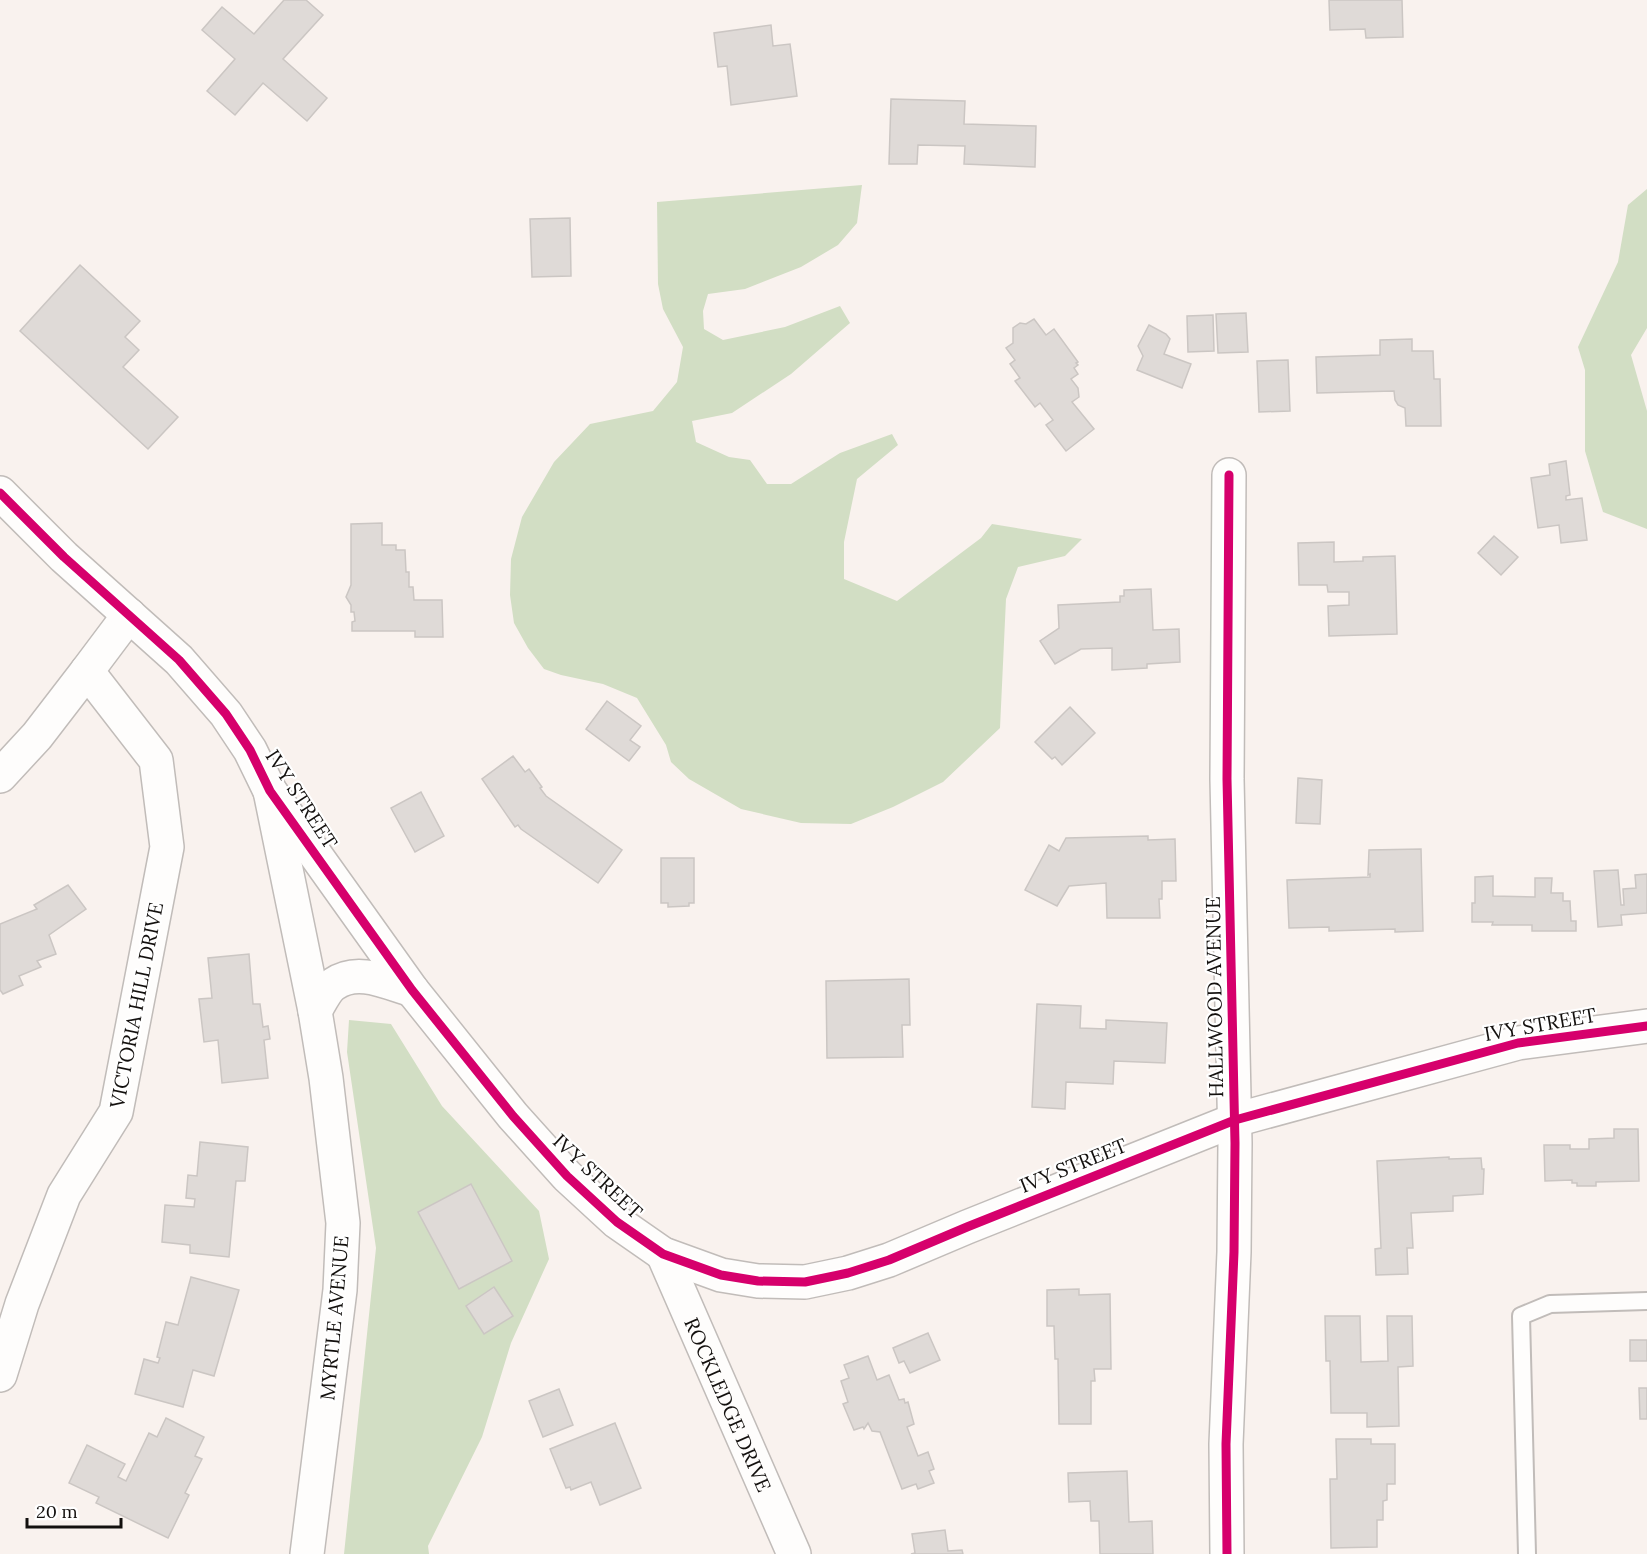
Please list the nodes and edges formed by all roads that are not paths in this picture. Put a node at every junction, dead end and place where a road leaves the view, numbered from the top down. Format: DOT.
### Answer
graph roads {
  1 [pos="1229,475"];
  2 [pos="0,493"];
  3 [pos="129,615"];
  4 [pos="87,671"];
  5 [pos="0,776"];
  6 [pos="270,791"];
  7 [pos="412,990"];
  8 [pos="315,1011"];
  9 [pos="1647,1026"];
  10 [pos="1235,1120"];
  11 [pos="663,1254"];
  12 [pos="1647,1302"];
  13 [pos="0,1375"];
  14 [pos="308,1554"];
  15 [pos="794,1554"];
  16 [pos="1227,1554"];
  17 [pos="1527,1554"];
  1 -- 10 [label="street, HALLWOOD AVENUE"];
  2 -- 3 [label="street, IVY STREET"];
  3 -- 4 [label="street"];
  3 -- 6 [label="street, IVY STREET"];
  4 -- 5 [label="street"];
  4 -- 13 [label="street, VICTORIA HILL DRIVE"];
  6 -- 7 [label="street, IVY STREET"];
  6 -- 8 [label="street, MYRTLE AVENUE"];
  7 -- 8 [label="street"];
  7 -- 11 [label="street, IVY STREET"];
  8 -- 14 [label="street, MYRTLE AVENUE"];
  9 -- 10 [label="street, IVY STREET"];
  10 -- 11 [label="street, IVY STREET"];
  10 -- 16 [label="street, HALLWOOD AVENUE"];
  11 -- 15 [label="street, ROCKLEDGE DRIVE"];
  12 -- 17 [label="lane"];
}
